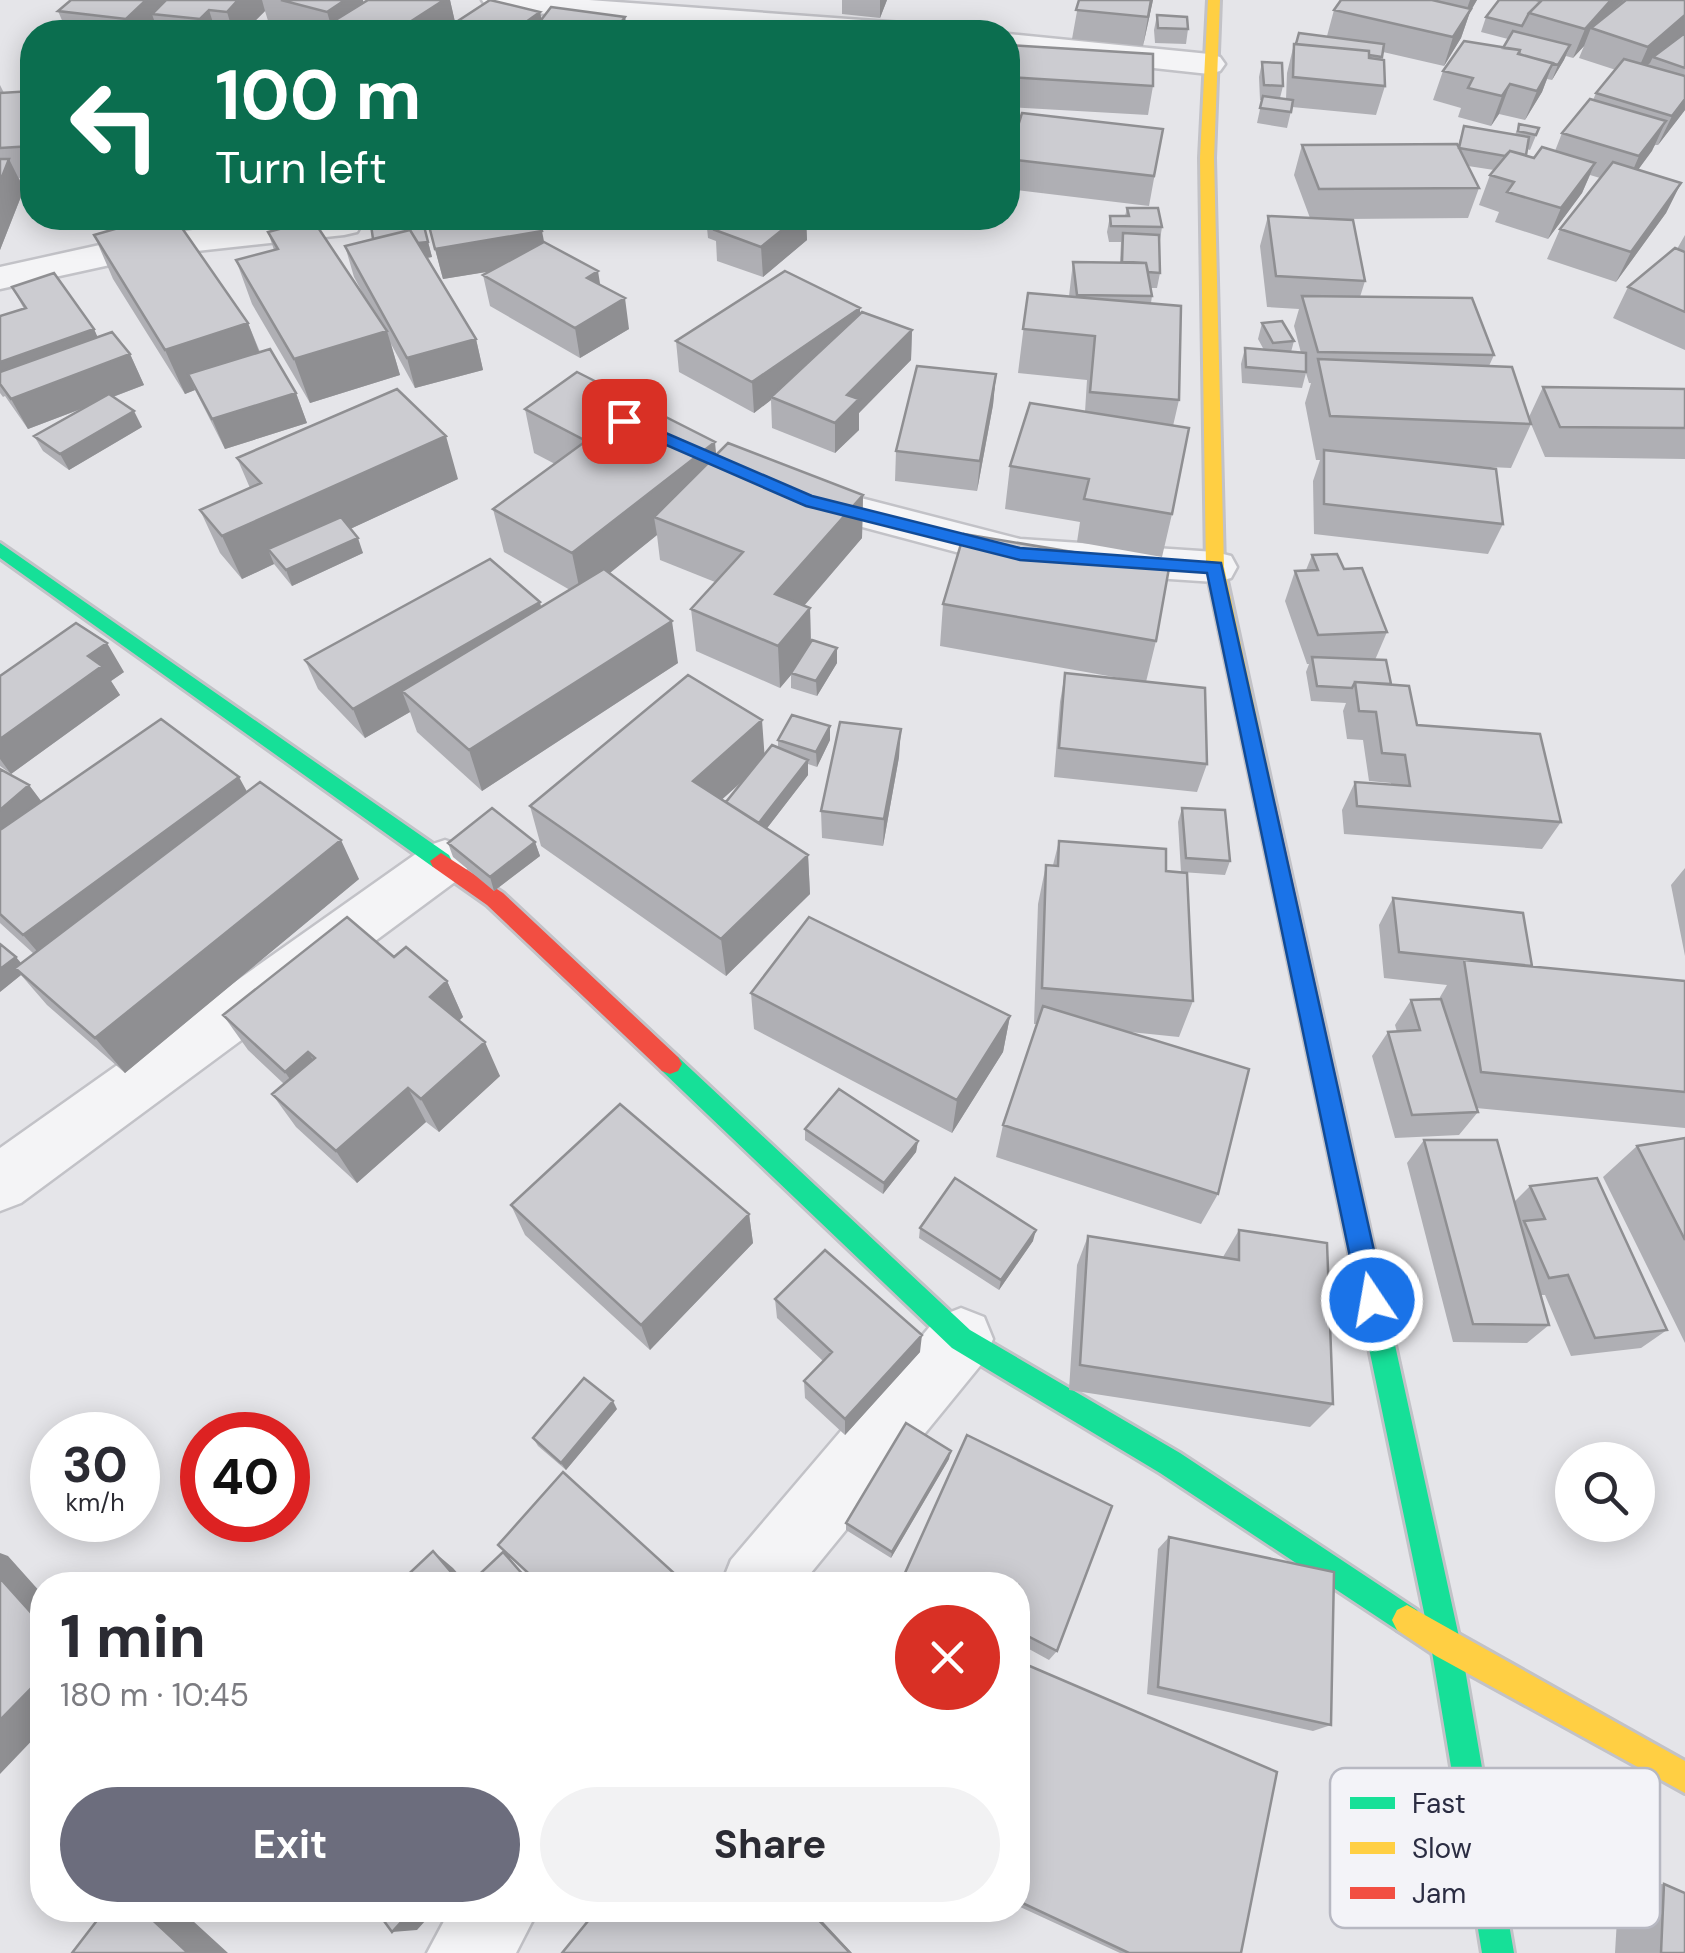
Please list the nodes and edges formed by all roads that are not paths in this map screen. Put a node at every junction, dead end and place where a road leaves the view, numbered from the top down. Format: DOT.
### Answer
graph roads {
  1 [pos="497,0"];
  2 [pos="1214,0"];
  3 [pos="715,20"];
  4 [pos="1020,43"];
  5 [pos="1209,64"];
  6 [pos="183,230"];
  7 [pos="156,231"];
  8 [pos="0,278"];
  9 [pos="752,476"];
  10 [pos="5,559"];
  11 [pos="1215,568"];
  12 [pos="445,861"];
  13 [pos="0,1183"];
  14 [pos="961,1339"];
  15 [pos="767,1572"];
  16 [pos="1446,1646"];
  17 [pos="1467,1768"];
  18 [pos="1685,1778"];
  19 [pos="490,1922"];
  20 [pos="1494,1928"];
  21 [pos="467,1953"];
  22 [pos="1498,1953"];
  1 -- 3 [label="street"];
  2 -- 5 [label="street"];
  4 -- 5 [label="street"];
  5 -- 11 [label="street"];
  6 -- 7 [label="street"];
  7 -- 8 [label="street"];
  9 -- 11 [label="street"];
  10 -- 12 [label="street"];
  11 -- 16 [label="street"];
  12 -- 13 [label="street"];
  12 -- 14 [label="street"];
  14 -- 15 [label="street"];
  14 -- 16 [label="street"];
  16 -- 17 [label="street"];
  16 -- 18 [label="street"];
  19 -- 21 [label="street"];
  20 -- 22 [label="street"];
}
